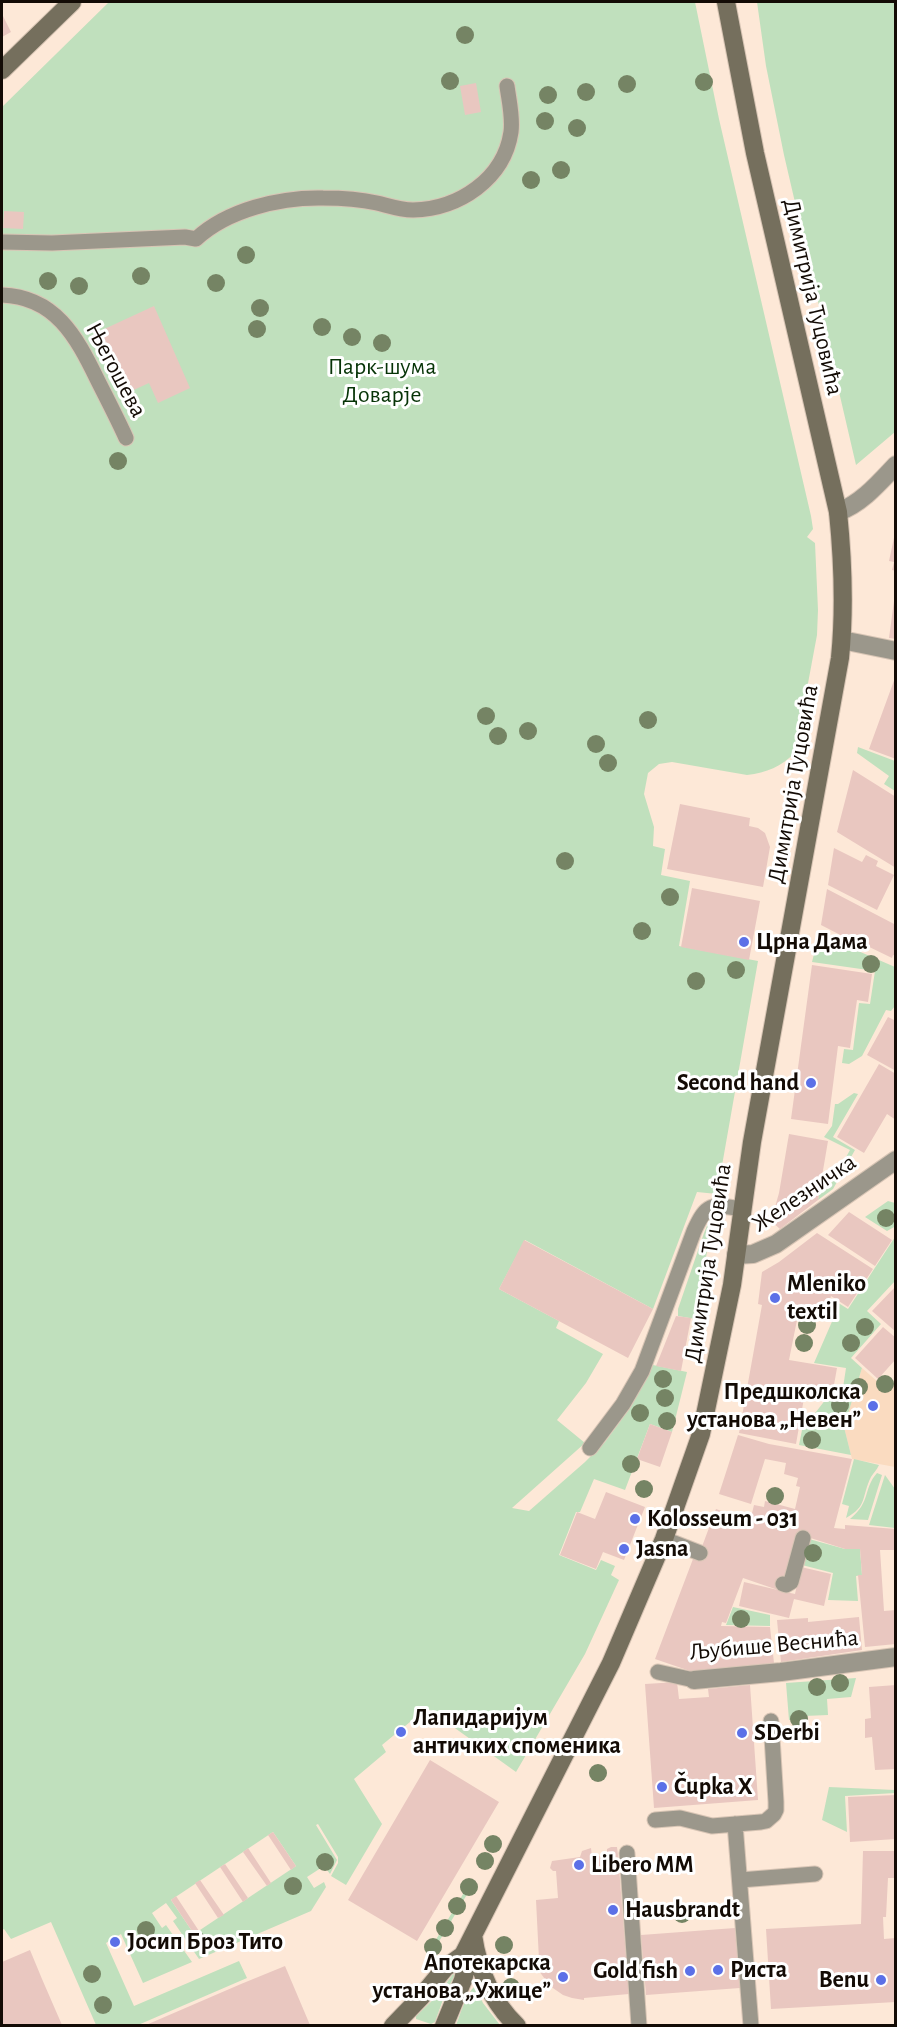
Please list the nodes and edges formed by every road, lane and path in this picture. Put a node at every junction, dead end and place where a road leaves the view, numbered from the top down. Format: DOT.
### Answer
graph roads {
  1 [pos="72,2"];
  2 [pos="726,2"];
  3 [pos="2,70"];
  4 [pos="507,86"];
  5 [pos="2,242"];
  6 [pos="2,295"];
  7 [pos="126,438"];
  8 [pos="896,465"];
  9 [pos="837,512"];
  10 [pos="842,640"];
  11 [pos="896,651"];
  12 [pos="896,1160"];
  13 [pos="742,1209"];
  14 [pos="736,1255"];
  15 [pos="590,1448"];
  16 [pos="803,1538"];
  17 [pos="664,1539"];
  18 [pos="700,1553"];
  19 [pos="783,1584"];
  20 [pos="896,1658"];
  21 [pos="658,1672"];
  22 [pos="694,1680"];
  23 [pos="771,1721"];
  24 [pos="655,1820"];
  25 [pos="735,1824"];
  26 [pos="627,1853"];
  27 [pos="815,1874"];
  28 [pos="740,1880"];
  29 [pos="473,1935"];
  30 [pos="463,1955"];
  31 [pos="393,2025"];
  32 [pos="444,2025"];
  33 [pos="518,2025"];
  34 [pos="639,2025"];
  35 [pos="751,2025"];
  1 -- 3 [label="street"];
  2 -- 9 [label="street, Димитрија Туцовића"];
  4 -- 5 [label="lane"];
  6 -- 7 [label="lane, Његошева"];
  8 -- 9 [label="street"];
  9 -- 10 [label="street, Димитрија Туцовића"];
  10 -- 11 [label="street"];
  10 -- 13 [label="street, Димитрија Туцовића"];
  12 -- 14 [label="street, Железничка"];
  13 -- 14 [label="street, Димитрија Туцовића"];
  13 -- 15 [label="lane"];
  14 -- 17 [label="street, Димитрија Туцовића"];
  16 -- 19 [label="lane"];
  17 -- 18 [label="lane"];
  17 -- 29 [label="street, Димитрија Туцовића"];
  20 -- 22 [label="street, Љубише Веснића"];
  21 -- 22 [label="lane, Љубише Веснића"];
  23 -- 25 [label="lane"];
  24 -- 25 [label="lane"];
  25 -- 28 [label="lane"];
  26 -- 34 [label="lane"];
  27 -- 28 [label="lane"];
  28 -- 35 [label="lane"];
  29 -- 30 [label="street, Димитрија Туцовића"];
  29 -- 33 [label="street"];
  30 -- 31 [label="street, Димитрија Туцовића"];
  30 -- 32 [label="street, Димитрија Туцовића"];
}
